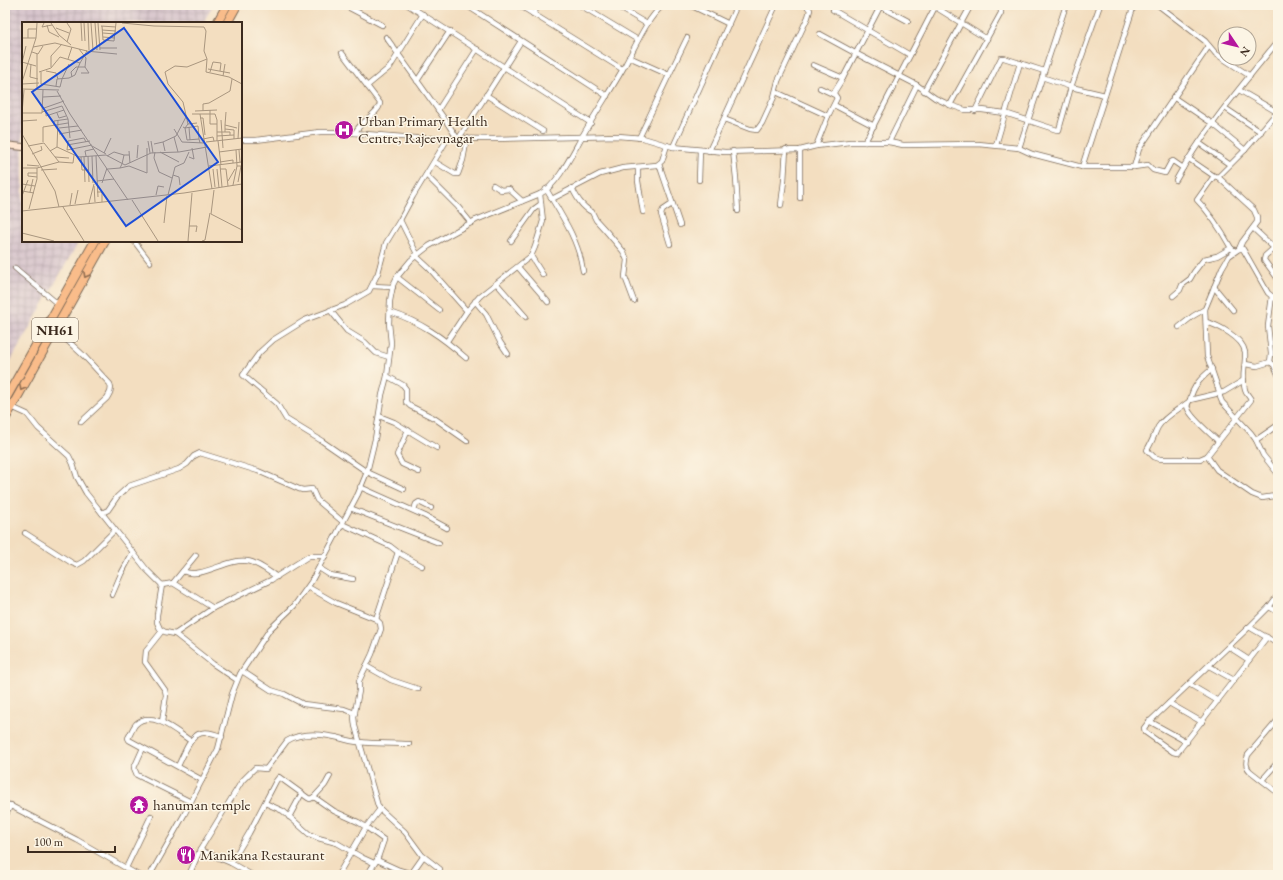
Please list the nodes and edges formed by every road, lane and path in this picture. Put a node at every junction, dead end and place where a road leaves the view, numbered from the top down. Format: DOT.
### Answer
graph roads {
  1 [pos="227,5"];
  2 [pos="237,5"];
  3 [pos="344,5"];
  4 [pos="408,5"];
  5 [pos="466,5"];
  6 [pos="519,5"];
  7 [pos="539,5"];
  8 [pos="580,5"];
  9 [pos="615,5"];
  10 [pos="663,5"];
  11 [pos="690,5"];
  12 [pos="737,5"];
  13 [pos="776,5"];
  14 [pos="806,5"];
  15 [pos="971,5"];
  16 [pos="990,5"];
  17 [pos="1066,5"];
  18 [pos="1100,5"];
  19 [pos="1134,5"];
  20 [pos="1158,5"];
  21 [pos="880,6"];
  22 [pos="934,6"];
  23 [pos="833,10"];
  24 [pos="423,14"];
  25 [pos="533,14"];
  26 [pos="908,21"];
  27 [pos="218,22"];
  28 [pos="228,22"];
  29 [pos="647,24"];
  30 [pos="729,24"];
  31 [pos="961,24"];
  32 [pos="382,25"];
  33 [pos="868,30"];
  34 [pos="450,31"];
  35 [pos="820,34"];
  36 [pos="386,37"];
  37 [pos="687,38"];
  38 [pos="987,39"];
  39 [pos="638,40"];
  40 [pos="521,41"];
  41 [pos="1278,41"];
  42 [pos="1209,46"];
  43 [pos="477,49"];
  44 [pos="342,53"];
  45 [pos="855,53"];
  46 [pos="398,54"];
  47 [pos="910,55"];
  48 [pos="629,57"];
  49 [pos="1020,63"];
  50 [pos="813,65"];
  51 [pos="504,67"];
  52 [pos="622,69"];
  53 [pos="1044,71"];
  54 [pos="899,75"];
  55 [pos="669,76"];
  56 [pos="1250,76"];
  57 [pos="1042,77"];
  58 [pos="843,78"];
  59 [pos="418,82"];
  60 [pos="917,85"];
  61 [pos="367,86"];
  62 [pos="1071,87"];
  63 [pos="820,88"];
  64 [pos="1239,90"];
  65 [pos="924,91"];
  66 [pos="776,92"];
  67 [pos="833,94"];
  68 [pos="486,95"];
  69 [pos="1105,95"];
  70 [pos="607,96"];
  71 [pos="1173,98"];
  72 [pos="834,105"];
  73 [pos="950,105"];
  74 [pos="1225,108"];
  75 [pos="438,110"];
  76 [pos="975,111"];
  77 [pos="1278,112"];
  78 [pos="1005,113"];
  79 [pos="828,116"];
  80 [pos="724,119"];
  81 [pos="1028,121"];
  82 [pos="591,123"];
  83 [pos="1213,124"];
  84 [pos="874,126"];
  85 [pos="543,131"];
  86 [pos="1261,132"];
  87 [pos="355,133"];
  88 [pos="583,136"];
  89 [pos="448,138"];
  90 [pos="458,138"];
  91 [pos="467,138"];
  92 [pos="639,138"];
  93 [pos="242,140"];
  94 [pos="865,142"];
  95 [pos="889,142"];
  96 [pos="1199,144"];
  97 [pos="5,145"];
  98 [pos="996,145"];
  99 [pos="667,146"];
  100 [pos="816,146"];
  101 [pos="22,147"];
  102 [pos="673,147"];
  103 [pos="1019,148"];
  104 [pos="786,149"];
  105 [pos="700,150"];
  106 [pos="800,150"];
  107 [pos="1245,150"];
  108 [pos="709,151"];
  109 [pos="733,151"];
  110 [pos="1190,159"];
  111 [pos="435,162"];
  112 [pos="659,164"];
  113 [pos="1229,164"];
  114 [pos="638,167"];
  115 [pos="1082,167"];
  116 [pos="1134,168"];
  117 [pos="1182,168"];
  118 [pos="426,175"];
  119 [pos="1216,176"];
  120 [pos="699,180"];
  121 [pos="1176,180"];
  122 [pos="493,185"];
  123 [pos="572,188"];
  124 [pos="546,189"];
  125 [pos="540,194"];
  126 [pos="800,198"];
  127 [pos="552,199"];
  128 [pos="522,201"];
  129 [pos="541,204"];
  130 [pos="672,204"];
  131 [pos="781,205"];
  132 [pos="738,211"];
  133 [pos="643,212"];
  134 [pos="400,220"];
  135 [pos="471,223"];
  136 [pos="680,225"];
  137 [pos="1253,228"];
  138 [pos="511,241"];
  139 [pos="94,242"];
  140 [pos="104,242"];
  141 [pos="135,242"];
  142 [pos="670,244"];
  143 [pos="1276,247"];
  144 [pos="1235,249"];
  145 [pos="416,255"];
  146 [pos="531,256"];
  147 [pos="150,262"];
  148 [pos="518,267"];
  149 [pos="15,268"];
  150 [pos="583,272"];
  151 [pos="543,275"];
  152 [pos="397,277"];
  153 [pos="1278,279"];
  154 [pos="498,284"];
  155 [pos="372,286"];
  156 [pos="393,287"];
  157 [pos="1214,287"];
  158 [pos="1173,296"];
  159 [pos="1272,296"];
  160 [pos="475,301"];
  161 [pos="634,301"];
  162 [pos="1278,301"];
  163 [pos="548,302"];
  164 [pos="59,305"];
  165 [pos="1205,309"];
  166 [pos="330,310"];
  167 [pos="439,310"];
  168 [pos="1233,310"];
  169 [pos="467,311"];
  170 [pos="390,312"];
  171 [pos="526,317"];
  172 [pos="1206,322"];
  173 [pos="1179,327"];
  174 [pos="55,329"];
  175 [pos="447,341"];
  176 [pos="508,354"];
  177 [pos="390,357"];
  178 [pos="466,358"];
  179 [pos="1270,362"];
  180 [pos="1244,364"];
  181 [pos="1212,369"];
  182 [pos="1278,374"];
  183 [pos="387,376"];
  184 [pos="1244,380"];
  185 [pos="1220,393"];
  186 [pos="6,402"];
  187 [pos="1189,402"];
  188 [pos="378,416"];
  189 [pos="5,418"];
  190 [pos="1237,418"];
  191 [pos="81,422"];
  192 [pos="1278,425"];
  193 [pos="408,430"];
  194 [pos="467,440"];
  195 [pos="1256,440"];
  196 [pos="1218,441"];
  197 [pos="438,448"];
  198 [pos="1206,456"];
  199 [pos="1276,468"];
  200 [pos="367,472"];
  201 [pos="419,472"];
  202 [pos="1278,474"];
  203 [pos="360,487"];
  204 [pos="404,489"];
  205 [pos="1278,493"];
  206 [pos="350,508"];
  207 [pos="431,508"];
  208 [pos="414,510"];
  209 [pos="102,513"];
  210 [pos="342,523"];
  211 [pos="447,528"];
  212 [pos="115,530"];
  213 [pos="25,532"];
  214 [pos="439,543"];
  215 [pos="133,552"];
  216 [pos="398,552"];
  217 [pos="196,555"];
  218 [pos="325,556"];
  219 [pos="422,566"];
  220 [pos="319,568"];
  221 [pos="183,571"];
  222 [pos="277,577"];
  223 [pos="353,579"];
  224 [pos="173,583"];
  225 [pos="162,585"];
  226 [pos="308,587"];
  227 [pos="112,595"];
  228 [pos="1278,595"];
  229 [pos="1269,607"];
  230 [pos="214,608"];
  231 [pos="1278,612"];
  232 [pos="376,618"];
  233 [pos="1249,627"];
  234 [pos="162,631"];
  235 [pos="175,634"];
  236 [pos="1266,637"];
  237 [pos="1278,644"];
  238 [pos="1229,647"];
  239 [pos="1249,660"];
  240 [pos="366,666"];
  241 [pos="1209,666"];
  242 [pos="242,671"];
  243 [pos="237,680"];
  244 [pos="1234,680"];
  245 [pos="1189,684"];
  246 [pos="418,689"];
  247 [pos="1218,701"];
  248 [pos="1169,703"];
  249 [pos="355,713"];
  250 [pos="1278,721"];
  251 [pos="162,722"];
  252 [pos="1150,722"];
  253 [pos="1202,722"];
  254 [pos="222,737"];
  255 [pos="191,741"];
  256 [pos="359,742"];
  257 [pos="1187,742"];
  258 [pos="409,744"];
  259 [pos="143,748"];
  260 [pos="1278,762"];
  261 [pos="178,766"];
  262 [pos="330,776"];
  263 [pos="202,780"];
  264 [pos="1262,780"];
  265 [pos="302,793"];
  266 [pos="1278,793"];
  267 [pos="314,797"];
  268 [pos="5,802"];
  269 [pos="191,802"];
  270 [pos="265,803"];
  271 [pos="11,806"];
  272 [pos="380,809"];
  273 [pos="5,816"];
  274 [pos="151,816"];
  275 [pos="289,817"];
  276 [pos="366,827"];
  277 [pos="200,850"];
  278 [pos="350,851"];
  279 [pos="424,857"];
  280 [pos="375,862"];
  281 [pos="231,863"];
  282 [pos="126,868"];
  283 [pos="399,870"];
  284 [pos="413,874"];
  285 [pos="138,875"];
  286 [pos="150,875"];
  287 [pos="189,875"];
  288 [pos="252,875"];
  289 [pos="338,875"];
  290 [pos="367,875"];
  291 [pos="397,875"];
  292 [pos="437,875"];
  1 -- 27 [label="highway"];
  2 -- 28 [label="highway"];
  3 -- 32 [label="street"];
  4 -- 24 [label="street"];
  5 -- 40 [label="street"];
  6 -- 25 [label="street"];
  7 -- 25 [label="street"];
  8 -- 39 [label="street"];
  9 -- 29 [label="street"];
  10 -- 29 [label="street"];
  11 -- 30 [label="street"];
  12 -- 30 [label="street"];
  13 -- 80 [label="street"];
  14 -- 66 [label="street"];
  15 -- 31 [label="street"];
  16 -- 38 [label="street"];
  17 -- 53 [label="street"];
  18 -- 62 [label="street"];
  19 -- 69 [label="street"];
  20 -- 42 [label="street"];
  21 -- 26 [label="street"];
  21 -- 33 [label="street"];
  22 -- 31 [label="street"];
  22 -- 47 [label="street"];
  23 -- 33 [label="street"];
  24 -- 34 [label="street"];
  24 -- 46 [label="street"];
  25 -- 52 [label="street"];
  29 -- 39 [label="street"];
  30 -- 102 [label="street"];
  31 -- 38 [label="street"];
  31 -- 65 [label="street"];
  33 -- 45 [label="street"];
  33 -- 47 [label="street"];
  34 -- 43 [label="street"];
  34 -- 59 [label="street"];
  35 -- 45 [label="street"];
  36 -- 46 [label="street"];
  37 -- 55 [label="street"];
  38 -- 73 [label="street"];
  39 -- 48 [label="street"];
  40 -- 51 [label="street"];
  40 -- 70 [label="street"];
  41 -- 56 [label="street"];
  42 -- 56 [label="street"];
  42 -- 71 [label="street"];
  43 -- 51 [label="street"];
  43 -- 75 [label="street"];
  44 -- 61 [label="street"];
  45 -- 54 [label="street"];
  45 -- 58 [label="street"];
  46 -- 59 [label="street"];
  46 -- 61 [label="street"];
  47 -- 54 [label="street"];
  48 -- 52 [label="street"];
  48 -- 55 [label="street"];
  49 -- 53 [label="street"];
  49 -- 76 [label="street"];
  49 -- 78 [label="street"];
  50 -- 58 [label="street"];
  51 -- 68 [label="street"];
  51 -- 82 [label="street"];
  52 -- 70 [label="street"];
  53 -- 57 [label="street"];
  54 -- 60 [label="street"];
  54 -- 84 [label="street"];
  55 -- 92 [label="street"];
  56 -- 64 [label="street"];
  57 -- 62 [label="street"];
  57 -- 81 [label="street"];
  58 -- 67 [label="street"];
  59 -- 75 [label="street"];
  60 -- 65 [label="street"];
  60 -- 95 [label="street"];
  61 -- 87 [label="street"];
  62 -- 69 [label="street"];
  62 -- 81 [label="street"];
  63 -- 67 [label="street"];
  64 -- 74 [label="street"];
  64 -- 77 [label="street"];
  65 -- 73 [label="street"];
  66 -- 79 [label="street"];
  66 -- 80 [label="street"];
  67 -- 72 [label="street"];
  68 -- 85 [label="street"];
  68 -- 90 [label="street"];
  69 -- 115 [label="street"];
  70 -- 82 [label="street"];
  71 -- 83 [label="street"];
  71 -- 116 [label="street"];
  72 -- 79 [label="street"];
  72 -- 84 [label="street"];
  73 -- 76 [label="street"];
  74 -- 83 [label="street"];
  74 -- 86 [label="street"];
  75 -- 90 [label="street"];
  76 -- 78 [label="street"];
  77 -- 86 [label="street"];
  78 -- 81 [label="street"];
  78 -- 98 [label="street"];
  79 -- 100 [label="street"];
  80 -- 108 [label="street"];
  81 -- 103 [label="street"];
  82 -- 88 [label="street"];
  83 -- 96 [label="street"];
  83 -- 107 [label="street"];
  84 -- 94 [label="street"];
  86 -- 107 [label="street"];
  87 -- 89 [label="street"];
  87 -- 93 [label="street"];
  88 -- 91 [label="street"];
  88 -- 92 [label="street"];
  88 -- 124 [label="street"];
  89 -- 90 [label="street"];
  89 -- 111 [label="street"];
  90 -- 91 [label="street"];
  91 -- 111 [label="street"];
  92 -- 99 [label="street"];
  94 -- 95 [label="street"];
  94 -- 100 [label="street"];
  95 -- 98 [label="street"];
  96 -- 110 [label="street"];
  96 -- 113 [label="street"];
  97 -- 101 [label="street"];
  98 -- 103 [label="street"];
  99 -- 102 [label="street"];
  99 -- 112 [label="street"];
  100 -- 106 [label="street"];
  102 -- 105 [label="street"];
  103 -- 115 [label="street"];
  104 -- 106 [label="street"];
  104 -- 109 [label="street"];
  104 -- 131 [label="street"];
  105 -- 108 [label="street"];
  105 -- 120 [label="street"];
  106 -- 126 [label="street"];
  107 -- 113 [label="street"];
  108 -- 109 [label="street"];
  109 -- 132 [label="street"];
  110 -- 117 [label="street"];
  110 -- 119 [label="street"];
  111 -- 118 [label="street"];
  112 -- 114 [label="street"];
  112 -- 130 [label="street"];
  113 -- 119 [label="street"];
  114 -- 123 [label="street"];
  114 -- 133 [label="street"];
  115 -- 116 [label="street"];
  116 -- 117 [label="street"];
  117 -- 121 [label="street"];
  118 -- 134 [label="street"];
  118 -- 135 [label="street"];
  119 -- 137 [label="street"];
  119 -- 144 [label="street"];
  122 -- 128 [label="street"];
  123 -- 127 [label="street"];
  123 -- 161 [label="street"];
  124 -- 125 [label="street"];
  124 -- 127 [label="street"];
  125 -- 128 [label="street"];
  125 -- 129 [label="street"];
  127 -- 150 [label="street"];
  128 -- 135 [label="street"];
  129 -- 138 [label="street"];
  129 -- 146 [label="street"];
  130 -- 136 [label="street"];
  130 -- 142 [label="street"];
  134 -- 145 [label="street"];
  134 -- 155 [label="street"];
  135 -- 145 [label="street"];
  137 -- 143 [label="street"];
  137 -- 144 [label="street"];
  139 -- 164 [label="highway, NH61"];
  140 -- 174 [label="highway, NH61, one-way"];
  141 -- 147 [label="street"];
  143 -- 153 [label="street"];
  144 -- 157 [label="street"];
  144 -- 158 [label="street"];
  144 -- 159 [label="street"];
  145 -- 152 [label="street"];
  145 -- 169 [label="street"];
  146 -- 148 [label="street"];
  146 -- 151 [label="street"];
  148 -- 154 [label="street"];
  148 -- 163 [label="street"];
  149 -- 164 [label="street"];
  152 -- 156 [label="street"];
  152 -- 167 [label="street"];
  154 -- 160 [label="street"];
  154 -- 171 [label="street"];
  155 -- 156 [label="street"];
  155 -- 166 [label="street"];
  156 -- 170 [label="street"];
  157 -- 165 [label="street"];
  157 -- 168 [label="street"];
  159 -- 162 [label="street"];
  159 -- 179 [label="street"];
  160 -- 169 [label="street"];
  160 -- 176 [label="street"];
  164 -- 186 [label="highway, NH61"];
  165 -- 172 [label="street"];
  165 -- 173 [label="street"];
  166 -- 177 [label="street"];
  166 -- 200 [label="street"];
  169 -- 175 [label="street"];
  170 -- 175 [label="street"];
  170 -- 177 [label="street"];
  172 -- 180 [label="street"];
  172 -- 181 [label="street"];
  174 -- 186 [label="highway, NH61, one-way"];
  174 -- 191 [label="street"];
  175 -- 178 [label="street"];
  177 -- 183 [label="street"];
  179 -- 180 [label="street"];
  179 -- 182 [label="street"];
  180 -- 184 [label="street"];
  181 -- 185 [label="street"];
  181 -- 187 [label="street"];
  183 -- 188 [label="street"];
  183 -- 194 [label="street"];
  184 -- 185 [label="street"];
  184 -- 190 [label="street"];
  185 -- 187 [label="street"];
  185 -- 190 [label="street"];
  186 -- 189 [label="highway, NH61"];
  186 -- 209 [label="street"];
  187 -- 196 [label="street"];
  187 -- 198 [label="street"];
  188 -- 193 [label="street"];
  188 -- 200 [label="street"];
  190 -- 195 [label="street"];
  190 -- 196 [label="street"];
  192 -- 195 [label="street"];
  193 -- 197 [label="street"];
  193 -- 201 [label="street"];
  195 -- 199 [label="street"];
  196 -- 198 [label="street"];
  198 -- 205 [label="street"];
  199 -- 202 [label="street"];
  200 -- 203 [label="street"];
  200 -- 204 [label="street"];
  203 -- 206 [label="street"];
  203 -- 208 [label="street"];
  206 -- 210 [label="street"];
  206 -- 214 [label="street"];
  207 -- 208 [label="street"];
  208 -- 211 [label="street"];
  209 -- 210 [label="street"];
  209 -- 212 [label="street"];
  210 -- 216 [label="street"];
  210 -- 218 [label="street"];
  212 -- 213 [label="street"];
  212 -- 215 [label="street"];
  215 -- 225 [label="street"];
  215 -- 227 [label="street"];
  216 -- 219 [label="street"];
  216 -- 232 [label="street"];
  217 -- 221 [label="street"];
  218 -- 220 [label="street"];
  218 -- 222 [label="street"];
  220 -- 223 [label="street"];
  220 -- 226 [label="street"];
  221 -- 222 [label="street"];
  221 -- 224 [label="street"];
  222 -- 230 [label="street"];
  224 -- 225 [label="street"];
  224 -- 230 [label="street"];
  225 -- 234 [label="street"];
  226 -- 232 [label="street"];
  226 -- 242 [label="street"];
  228 -- 229 [label="street"];
  229 -- 231 [label="street"];
  229 -- 233 [label="street"];
  230 -- 235 [label="street"];
  232 -- 240 [label="street"];
  233 -- 236 [label="street"];
  233 -- 238 [label="street"];
  234 -- 235 [label="street"];
  234 -- 251 [label="street"];
  235 -- 243 [label="street"];
  236 -- 237 [label="street"];
  236 -- 239 [label="street"];
  238 -- 239 [label="street"];
  238 -- 241 [label="street"];
  239 -- 244 [label="street"];
  240 -- 246 [label="street"];
  240 -- 249 [label="street"];
  241 -- 244 [label="street"];
  241 -- 245 [label="street"];
  242 -- 243 [label="street"];
  242 -- 249 [label="street"];
  243 -- 254 [label="street"];
  244 -- 247 [label="street"];
  245 -- 247 [label="street"];
  245 -- 248 [label="street"];
  247 -- 253 [label="street"];
  248 -- 252 [label="street"];
  248 -- 253 [label="street"];
  249 -- 256 [label="street"];
  250 -- 264 [label="street"];
  251 -- 255 [label="street"];
  251 -- 259 [label="street"];
  252 -- 257 [label="street"];
  252 -- 257 [label="street"];
  253 -- 257 [label="street"];
  254 -- 255 [label="street"];
  254 -- 263 [label="street"];
  255 -- 261 [label="street"];
  256 -- 258 [label="street"];
  256 -- 272 [label="street"];
  256 -- 277 [label="street"];
  259 -- 261 [label="street"];
  259 -- 269 [label="street"];
  260 -- 264 [label="street"];
  261 -- 263 [label="street"];
  262 -- 267 [label="street"];
  263 -- 269 [label="street"];
  264 -- 266 [label="street"];
  265 -- 267 [label="street"];
  265 -- 270 [label="street"];
  265 -- 275 [label="street"];
  267 -- 276 [label="street"];
  268 -- 271 [label="street"];
  269 -- 286 [label="street"];
  270 -- 275 [label="street"];
  270 -- 281 [label="street"];
  271 -- 273 [label="street"];
  271 -- 282 [label="street"];
  272 -- 276 [label="street"];
  272 -- 279 [label="street"];
  274 -- 282 [label="street"];
  275 -- 278 [label="street"];
  276 -- 278 [label="street"];
  276 -- 280 [label="street"];
  277 -- 281 [label="street"];
  277 -- 287 [label="street"];
  278 -- 280 [label="street"];
  278 -- 289 [label="street"];
  279 -- 284 [label="street"];
  279 -- 292 [label="street"];
  280 -- 283 [label="street"];
  280 -- 290 [label="street"];
  281 -- 288 [label="street"];
  282 -- 285 [label="street"];
  283 -- 284 [label="street"];
  283 -- 291 [label="street"];
}
